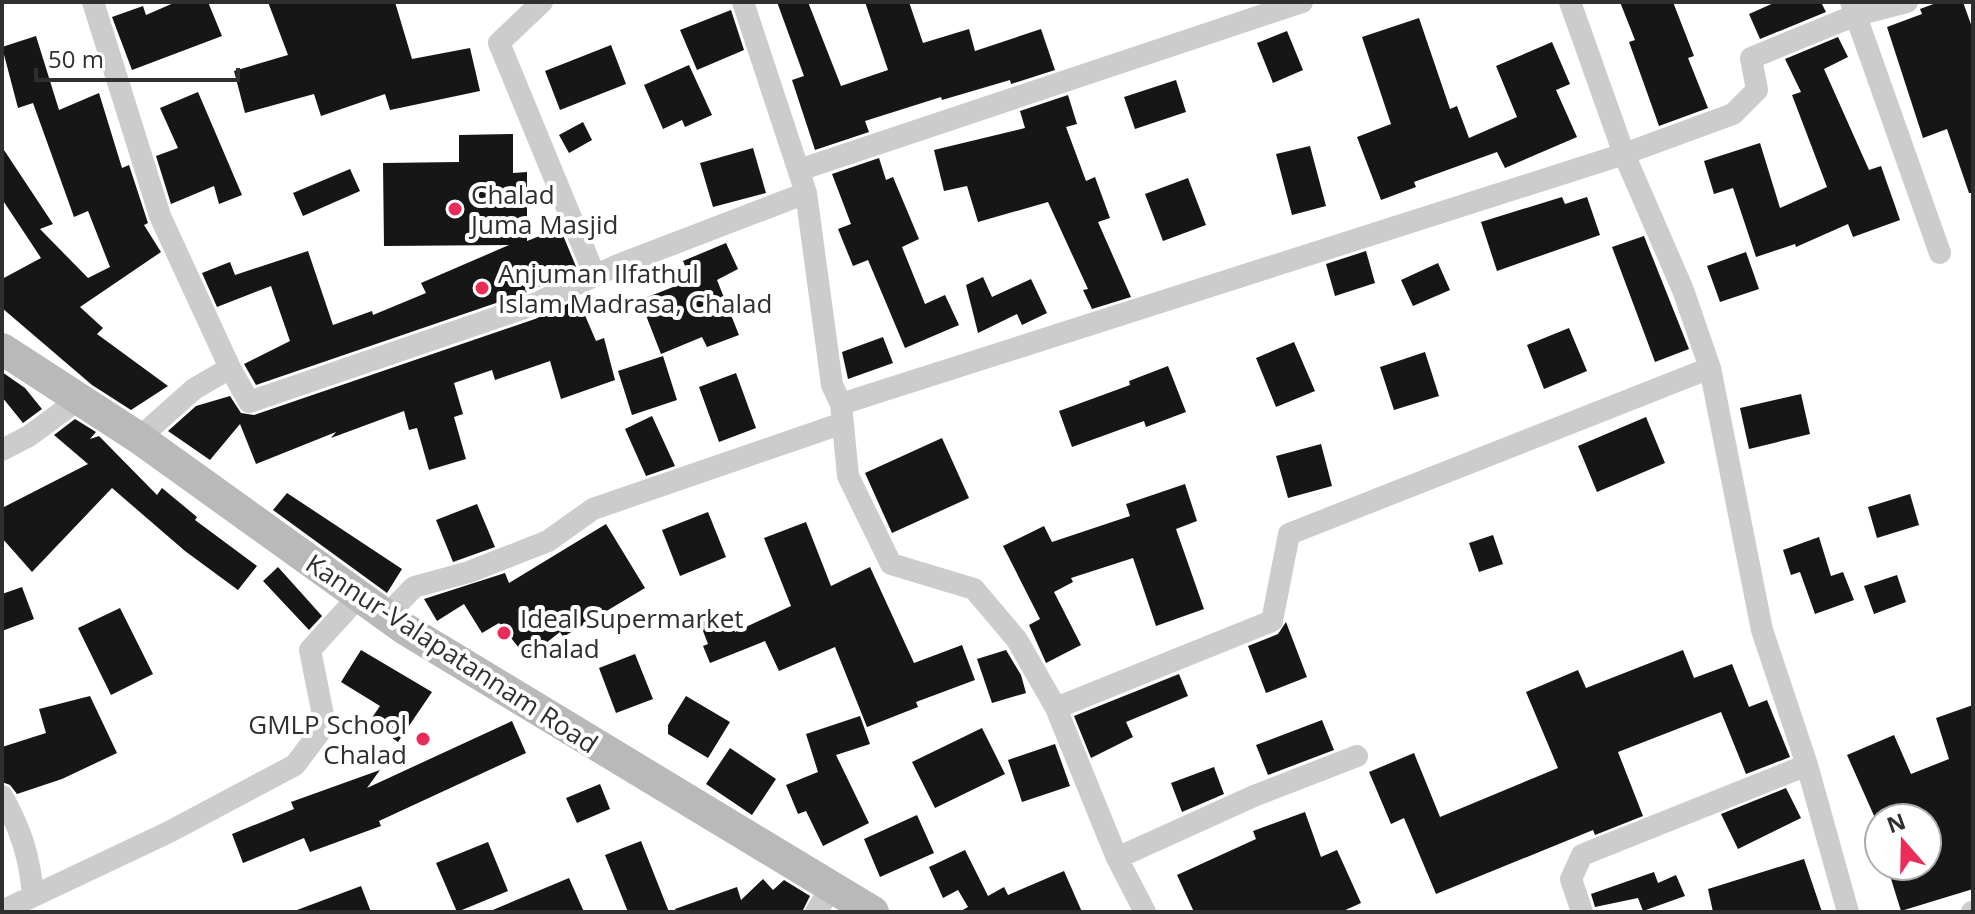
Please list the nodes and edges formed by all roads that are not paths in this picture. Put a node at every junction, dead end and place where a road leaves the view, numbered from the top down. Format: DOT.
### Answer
graph roads {
  1 [pos="542,2"];
  2 [pos="743,2"];
  3 [pos="1302,2"];
  4 [pos="1570,2"];
  5 [pos="1907,2"];
  6 [pos="101,5"];
  7 [pos="1854,8"];
  8 [pos="1624,154"];
  9 [pos="799,170"];
  10 [pos="806,193"];
  11 [pos="1940,253"];
  12 [pos="595,276"];
  13 [pos="2,349"];
  14 [pos="230,368"];
  15 [pos="1710,368"];
  16 [pos="78,400"];
  17 [pos="842,414"];
  18 [pos="139,438"];
  19 [pos="2,450"];
  20 [pos="359,596"];
  21 [pos="386,616"];
  22 [pos="1056,708"];
  23 [pos="1357,756"];
  24 [pos="1807,765"];
  25 [pos="2,796"];
  26 [pos="1117,858"];
  27 [pos="33,896"];
  28 [pos="824,900"];
  29 [pos="2,911"];
  30 [pos="873,912"];
  31 [pos="1145,912"];
  32 [pos="1582,912"];
  33 [pos="1848,912"];
  1 -- 12 [label="street"];
  2 -- 9 [label="street"];
  3 -- 9 [label="street"];
  4 -- 8 [label="street"];
  5 -- 7 [label="street"];
  6 -- 14 [label="street"];
  7 -- 8 [label="street"];
  7 -- 11 [label="street"];
  8 -- 15 [label="street"];
  8 -- 17 [label="street"];
  9 -- 10 [label="street"];
  10 -- 12 [label="street"];
  10 -- 17 [label="street"];
  12 -- 14 [label="street"];
  13 -- 16 [label="main road, Kannur-Valapatannam Road"];
  14 -- 18 [label="street"];
  15 -- 22 [label="street"];
  15 -- 24 [label="street"];
  16 -- 18 [label="main road, Kannur-Valapatannam Road"];
  16 -- 19 [label="street"];
  17 -- 21 [label="street"];
  17 -- 22 [label="street"];
  18 -- 20 [label="main road, Kannur-Valapatannam Road"];
  20 -- 21 [label="main road, Kannur-Valapatannam Road"];
  20 -- 27 [label="street"];
  21 -- 28 [label="main road, Kannur-Valapatannam Road"];
  22 -- 26 [label="street"];
  23 -- 26 [label="street"];
  24 -- 32 [label="street"];
  24 -- 33 [label="street"];
  25 -- 27 [label="street"];
  26 -- 31 [label="street"];
  27 -- 29 [label="street"];
  28 -- 30 [label="main road, Kannur-Valapatannam Road"];
}
